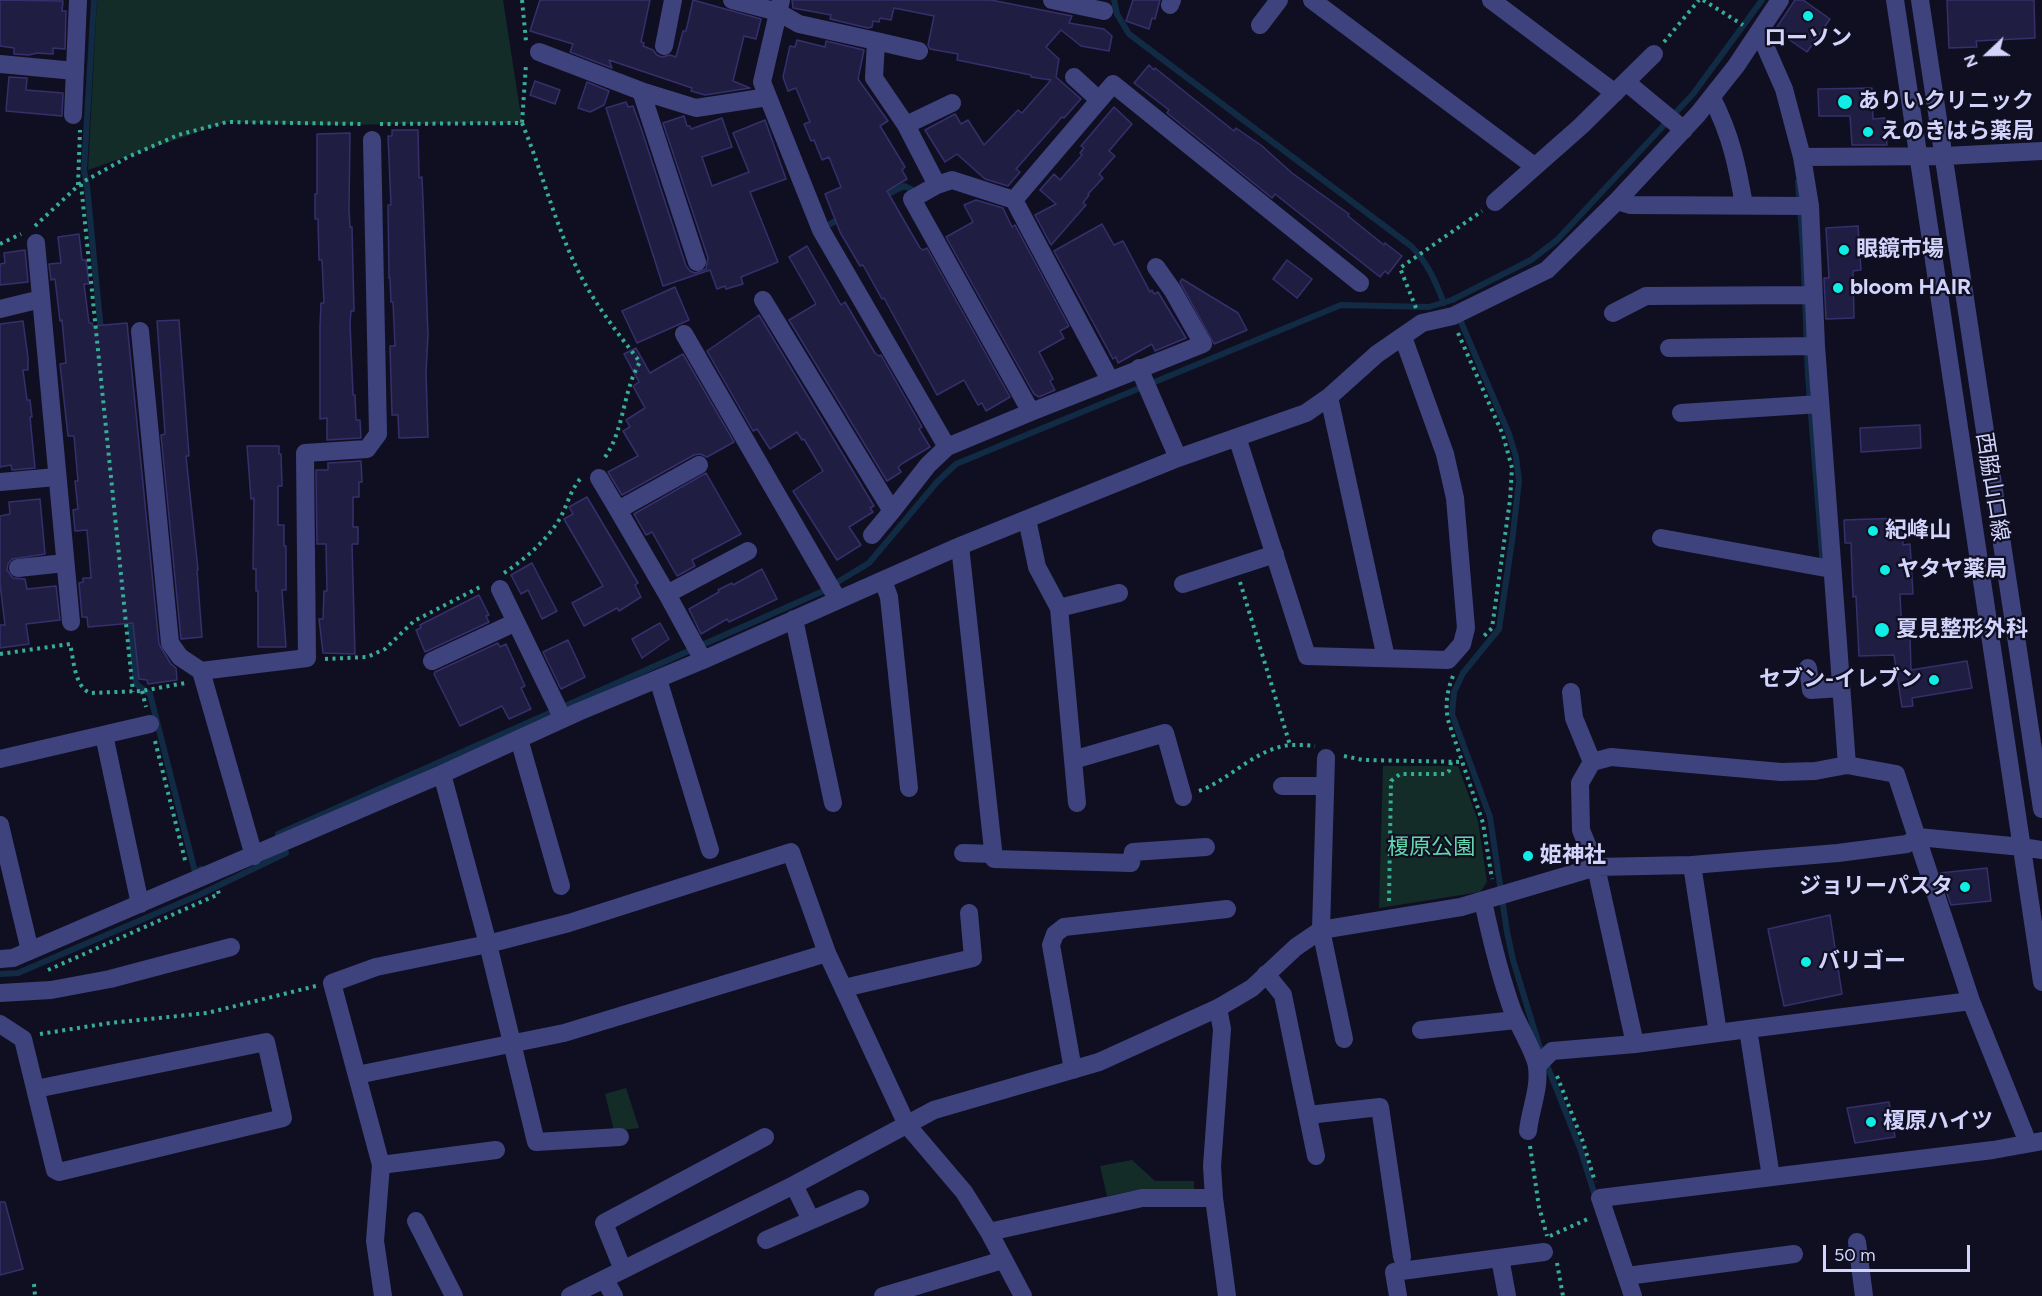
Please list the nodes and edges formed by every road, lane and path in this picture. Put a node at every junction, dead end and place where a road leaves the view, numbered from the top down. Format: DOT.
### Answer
graph roads {
  1 [pos="78,0"];
  2 [pos="522,0"];
  3 [pos="673,0"];
  4 [pos="732,0"];
  5 [pos="1052,0"];
  6 [pos="1279,0"];
  7 [pos="1312,0"];
  8 [pos="1491,0"];
  9 [pos="1701,0"];
  10 [pos="1780,0"];
  11 [pos="1895,0"];
  12 [pos="1920,0"];
  13 [pos="780,6"];
  14 [pos="1104,11"];
  15 [pos="1738,22"];
  16 [pos="1260,25"];
  17 [pos="1755,40"];
  18 [pos="876,41"];
  19 [pos="664,46"];
  20 [pos="530,51"];
  21 [pos="920,51"];
  22 [pos="1654,54"];
  23 [pos="0,64"];
  24 [pos="75,71"];
  25 [pos="1074,77"];
  26 [pos="1621,88"];
  27 [pos="642,91"];
  28 [pos="768,97"];
  29 [pos="1712,98"];
  30 [pos="1099,100"];
  31 [pos="952,104"];
  32 [pos="73,115"];
  33 [pos="522,123"];
  34 [pos="906,125"];
  35 [pos="373,129"];
  36 [pos="1684,130"];
  37 [pos="2042,151"];
  38 [pos="1918,156"];
  39 [pos="1945,156"];
  40 [pos="1802,157"];
  41 [pos="1534,166"];
  42 [pos="81,183"];
  43 [pos="937,185"];
  44 [pos="1014,200"];
  45 [pos="1617,201"];
  46 [pos="1495,202"];
  47 [pos="1744,205"];
  48 [pos="1803,206"];
  49 [pos="36,243"];
  50 [pos="0,244"];
  51 [pos="697,262"];
  52 [pos="1156,267"];
  53 [pos="1360,283"];
  54 [pos="1806,295"];
  55 [pos="41,299"];
  56 [pos="763,300"];
  57 [pos="1413,300"];
  58 [pos="0,309"];
  59 [pos="1613,313"];
  60 [pos="140,331"];
  61 [pos="684,334"];
  62 [pos="1403,338"];
  63 [pos="1809,347"];
  64 [pos="1669,348"];
  65 [pos="1139,368"];
  66 [pos="1110,380"];
  67 [pos="1329,397"];
  68 [pos="1812,405"];
  69 [pos="1031,412"];
  70 [pos="1681,412"];
  71 [pos="1238,437"];
  72 [pos="947,447"];
  73 [pos="1178,458"];
  74 [pos="699,465"];
  75 [pos="594,473"];
  76 [pos="56,477"];
  77 [pos="0,482"];
  78 [pos="618,510"];
  79 [pos="892,511"];
  80 [pos="1027,519"];
  81 [pos="872,535"];
  82 [pos="1661,538"];
  83 [pos="960,546"];
  84 [pos="748,551"];
  85 [pos="1275,554"];
  86 [pos="65,562"];
  87 [pos="1236,567"];
  88 [pos="18,568"];
  89 [pos="1824,568"];
  90 [pos="883,581"];
  91 [pos="495,583"];
  92 [pos="1183,584"];
  93 [pos="1119,593"];
  94 [pos="666,594"];
  95 [pos="838,600"];
  96 [pos="1059,608"];
  97 [pos="794,620"];
  98 [pos="71,621"];
  99 [pos="516,622"];
  100 [pos="0,654"];
  101 [pos="307,658"];
  102 [pos="1386,658"];
  103 [pos="703,660"];
  104 [pos="432,661"];
  105 [pos="1808,668"];
  106 [pos="202,675"];
  107 [pos="658,679"];
  108 [pos="1834,689"];
  109 [pos="142,691"];
  110 [pos="133,692"];
  111 [pos="1571,692"];
  112 [pos="563,719"];
  113 [pos="150,724"];
  114 [pos="104,735"];
  115 [pos="519,739"];
  116 [pos="1290,745"];
  117 [pos="1326,758"];
  118 [pos="0,759"];
  119 [pos="1073,760"];
  120 [pos="1451,761"];
  121 [pos="1592,762"];
  122 [pos="1846,765"];
  123 [pos="442,774"];
  124 [pos="1282,786"];
  125 [pos="1325,786"];
  126 [pos="909,788"];
  127 [pos="1183,797"];
  128 [pos="833,803"];
  129 [pos="1077,803"];
  130 [pos="2042,809"];
  131 [pos="0,825"];
  132 [pos="1918,837"];
  133 [pos="1206,847"];
  134 [pos="2022,847"];
  135 [pos="710,850"];
  136 [pos="2042,850"];
  137 [pos="963,853"];
  138 [pos="994,854"];
  139 [pos="254,855"];
  140 [pos="1692,865"];
  141 [pos="1596,867"];
  142 [pos="190,883"];
  143 [pos="561,886"];
  144 [pos="219,894"];
  145 [pos="1496,897"];
  146 [pos="140,904"];
  147 [pos="1389,905"];
  148 [pos="1227,909"];
  149 [pos="969,913"];
  150 [pos="1321,930"];
  151 [pos="488,944"];
  152 [pos="231,947"];
  153 [pos="30,951"];
  154 [pos="827,953"];
  155 [pos="0,959"];
  156 [pos="1266,974"];
  157 [pos="38,975"];
  158 [pos="2042,982"];
  159 [pos="332,983"];
  160 [pos="844,988"];
  161 [pos="0,993"];
  162 [pos="1971,1001"];
  163 [pos="1218,1008"];
  164 [pos="1516,1020"];
  165 [pos="0,1024"];
  166 [pos="1421,1029"];
  167 [pos="1749,1029"];
  168 [pos="1718,1033"];
  169 [pos="21,1038"];
  170 [pos="1344,1039"];
  171 [pos="512,1044"];
  172 [pos="1635,1044"];
  173 [pos="1544,1061"];
  174 [pos="1072,1070"];
  175 [pos="357,1075"];
  176 [pos="36,1089"];
  177 [pos="1308,1115"];
  178 [pos="907,1125"];
  179 [pos="1528,1131"];
  180 [pos="620,1137"];
  181 [pos="765,1137"];
  182 [pos="2035,1142"];
  183 [pos="496,1150"];
  184 [pos="1316,1156"];
  185 [pos="381,1165"];
  186 [pos="1771,1177"];
  187 [pos="794,1185"];
  188 [pos="1214,1198"];
  189 [pos="1600,1198"];
  190 [pos="860,1199"];
  191 [pos="1595,1216"];
  192 [pos="811,1220"];
  193 [pos="416,1221"];
  194 [pos="989,1232"];
  195 [pos="766,1240"];
  196 [pos="1857,1242"];
  197 [pos="1549,1246"];
  198 [pos="1794,1254"];
  199 [pos="1402,1257"];
  200 [pos="1500,1258"];
  201 [pos="1004,1260"];
  202 [pos="623,1270"];
  203 [pos="1627,1276"];
  204 [pos="605,1280"];
  205 [pos="34,1284"];
  206 [pos="35,1296"];
  207 [pos="383,1296"];
  208 [pos="454,1296"];
  209 [pos="570,1296"];
  210 [pos="615,1296"];
  211 [pos="883,1296"];
  212 [pos="1023,1296"];
  213 [pos="1227,1296"];
  214 [pos="1398,1296"];
  215 [pos="1507,1296"];
  216 [pos="1563,1296"];
  217 [pos="1633,1296"];
  218 [pos="1864,1296"];
  1 -- 24 [label="street"];
  2 -- 20 [label="path"];
  3 -- 19 [label="street"];
  4 -- 13 [label="street"];
  5 -- 14 [label="street"];
  6 -- 16 [label="street"];
  7 -- 41 [label="street"];
  8 -- 26 [label="street"];
  9 -- 15 [label="path"];
  9 -- 22 [label="path"];
  10 -- 17 [label="street"];
  11 -- 38 [label="street, 西脇山口線"];
  12 -- 39 [label="street, 西脇山口線"];
  13 -- 18 [label="street"];
  13 -- 28 [label="street"];
  17 -- 29 [label="street"];
  17 -- 40 [label="street"];
  18 -- 21 [label="street"];
  18 -- 34 [label="street"];
  20 -- 27 [label="street"];
  20 -- 33 [label="path"];
  22 -- 26 [label="street"];
  23 -- 24 [label="street"];
  24 -- 32 [label="street"];
  25 -- 30 [label="street"];
  26 -- 36 [label="street"];
  26 -- 41 [label="street"];
  27 -- 28 [label="street"];
  27 -- 51 [label="street"];
  28 -- 72 [label="street"];
  29 -- 36 [label="street"];
  29 -- 47 [label="street"];
  30 -- 44 [label="street"];
  30 -- 53 [label="street"];
  31 -- 34 [label="street"];
  33 -- 35 [label="path"];
  33 -- 75 [label="path"];
  34 -- 43 [label="street"];
  35 -- 42 [label="path"];
  35 -- 101 [label="street"];
  36 -- 45 [label="street"];
  37 -- 39 [label="street"];
  38 -- 39 [label="street"];
  38 -- 40 [label="street"];
  38 -- 134 [label="street, 西脇山口線"];
  39 -- 130 [label="street, 西脇山口線"];
  40 -- 48 [label="street"];
  41 -- 46 [label="street"];
  42 -- 50 [label="path"];
  42 -- 110 [label="path"];
  43 -- 44 [label="street"];
  43 -- 69 [label="street"];
  44 -- 66 [label="street"];
  45 -- 47 [label="street"];
  45 -- 62 [label="street"];
  46 -- 57 [label="path"];
  47 -- 48 [label="street"];
  48 -- 54 [label="street"];
  49 -- 55 [label="street"];
  52 -- 65 [label="street"];
  54 -- 59 [label="street"];
  54 -- 63 [label="street"];
  55 -- 58 [label="street"];
  55 -- 76 [label="street"];
  56 -- 79 [label="street"];
  60 -- 106 [label="street"];
  61 -- 95 [label="street"];
  62 -- 67 [label="street"];
  62 -- 102 [label="street"];
  63 -- 64 [label="street"];
  63 -- 68 [label="street"];
  65 -- 66 [label="street"];
  65 -- 73 [label="street"];
  66 -- 69 [label="street"];
  67 -- 71 [label="street"];
  67 -- 102 [label="street"];
  68 -- 70 [label="street"];
  68 -- 89 [label="street"];
  69 -- 72 [label="street"];
  71 -- 73 [label="street"];
  71 -- 85 [label="street"];
  72 -- 79 [label="street"];
  73 -- 80 [label="street"];
  74 -- 78 [label="street"];
  75 -- 78 [label="street"];
  75 -- 91 [label="path"];
  76 -- 77 [label="street"];
  76 -- 86 [label="street"];
  78 -- 94 [label="street"];
  79 -- 81 [label="street"];
  80 -- 83 [label="street"];
  80 -- 96 [label="street"];
  82 -- 89 [label="street"];
  83 -- 90 [label="street"];
  83 -- 138 [label="street"];
  84 -- 94 [label="street"];
  85 -- 87 [label="street"];
  85 -- 102 [label="street"];
  86 -- 88 [label="street"];
  86 -- 98 [label="street"];
  87 -- 92 [label="street"];
  87 -- 116 [label="path"];
  89 -- 108 [label="street"];
  90 -- 95 [label="street"];
  90 -- 126 [label="street"];
  91 -- 99 [label="street"];
  91 -- 101 [label="path"];
  93 -- 96 [label="street"];
  94 -- 103 [label="street"];
  95 -- 97 [label="street"];
  96 -- 119 [label="street"];
  97 -- 103 [label="street"];
  97 -- 128 [label="street"];
  99 -- 104 [label="street"];
  99 -- 112 [label="street"];
  100 -- 110 [label="path"];
  101 -- 106 [label="street"];
  103 -- 107 [label="street"];
  105 -- 108 [label="street"];
  106 -- 109 [label="path"];
  106 -- 139 [label="street"];
  107 -- 112 [label="street"];
  107 -- 135 [label="street"];
  108 -- 122 [label="street"];
  109 -- 110 [label="path"];
  109 -- 113 [label="path"];
  111 -- 121 [label="street"];
  112 -- 115 [label="street"];
  113 -- 114 [label="street"];
  113 -- 142 [label="path"];
  114 -- 118 [label="street"];
  114 -- 146 [label="street"];
  115 -- 123 [label="street"];
  115 -- 143 [label="street"];
  117 -- 125 [label="street"];
  119 -- 127 [label="street"];
  119 -- 129 [label="street"];
  120 -- 147 [label="path"];
  121 -- 122 [label="street"];
  121 -- 141 [label="street"];
  122 -- 132 [label="street"];
  123 -- 139 [label="street"];
  123 -- 151 [label="street"];
  124 -- 125 [label="street"];
  125 -- 150 [label="street"];
  131 -- 153 [label="street"];
  132 -- 134 [label="street"];
  132 -- 140 [label="street"];
  132 -- 162 [label="street"];
  133 -- 138 [label="street"];
  134 -- 136 [label="street"];
  134 -- 158 [label="street, 西脇山口線"];
  137 -- 138 [label="street"];
  139 -- 142 [label="street"];
  140 -- 141 [label="street"];
  140 -- 168 [label="street"];
  141 -- 145 [label="street"];
  141 -- 172 [label="street"];
  142 -- 146 [label="street"];
  144 -- 157 [label="path"];
  145 -- 150 [label="street"];
  145 -- 164 [label="street"];
  146 -- 153 [label="street"];
  148 -- 174 [label="street"];
  149 -- 160 [label="street"];
  150 -- 156 [label="street"];
  150 -- 170 [label="street"];
  151 -- 154 [label="street"];
  151 -- 159 [label="street"];
  151 -- 171 [label="street"];
  152 -- 161 [label="street"];
  153 -- 155 [label="street"];
  154 -- 160 [label="street"];
  154 -- 171 [label="street"];
  156 -- 163 [label="street"];
  156 -- 177 [label="street"];
  159 -- 169 [label="path"];
  159 -- 175 [label="street"];
  160 -- 178 [label="street"];
  162 -- 167 [label="street"];
  162 -- 182 [label="street"];
  163 -- 174 [label="street"];
  163 -- 188 [label="street"];
  164 -- 166 [label="street"];
  164 -- 173 [label="street"];
  165 -- 169 [label="street"];
  167 -- 168 [label="street"];
  167 -- 186 [label="street"];
  168 -- 172 [label="street"];
  169 -- 176 [label="street"];
  171 -- 175 [label="street"];
  171 -- 180 [label="street"];
  172 -- 173 [label="street"];
  173 -- 179 [label="street"];
  173 -- 189 [label="path"];
  174 -- 178 [label="street"];
  175 -- 185 [label="street"];
  176 -- 176 [label="street"];
  177 -- 184 [label="street"];
  177 -- 199 [label="street"];
  178 -- 187 [label="street"];
  178 -- 194 [label="street"];
  179 -- 197 [label="path"];
  181 -- 202 [label="street"];
  182 -- 186 [label="street"];
  183 -- 185 [label="street"];
  185 -- 207 [label="street"];
  186 -- 189 [label="street"];
  187 -- 192 [label="street"];
  187 -- 202 [label="street"];
  188 -- 194 [label="street"];
  188 -- 213 [label="street"];
  189 -- 203 [label="street"];
  190 -- 192 [label="street"];
  191 -- 197 [label="path"];
  192 -- 195 [label="street"];
  193 -- 208 [label="street"];
  194 -- 201 [label="street"];
  196 -- 218 [label="street"];
  197 -- 200 [label="street"];
  197 -- 216 [label="path"];
  198 -- 203 [label="street"];
  200 -- 214 [label="street"];
  200 -- 215 [label="street"];
  201 -- 211 [label="street"];
  201 -- 212 [label="street"];
  202 -- 204 [label="street"];
  203 -- 217 [label="street"];
  204 -- 209 [label="street"];
  204 -- 210 [label="street"];
  205 -- 206 [label="path"];
}
